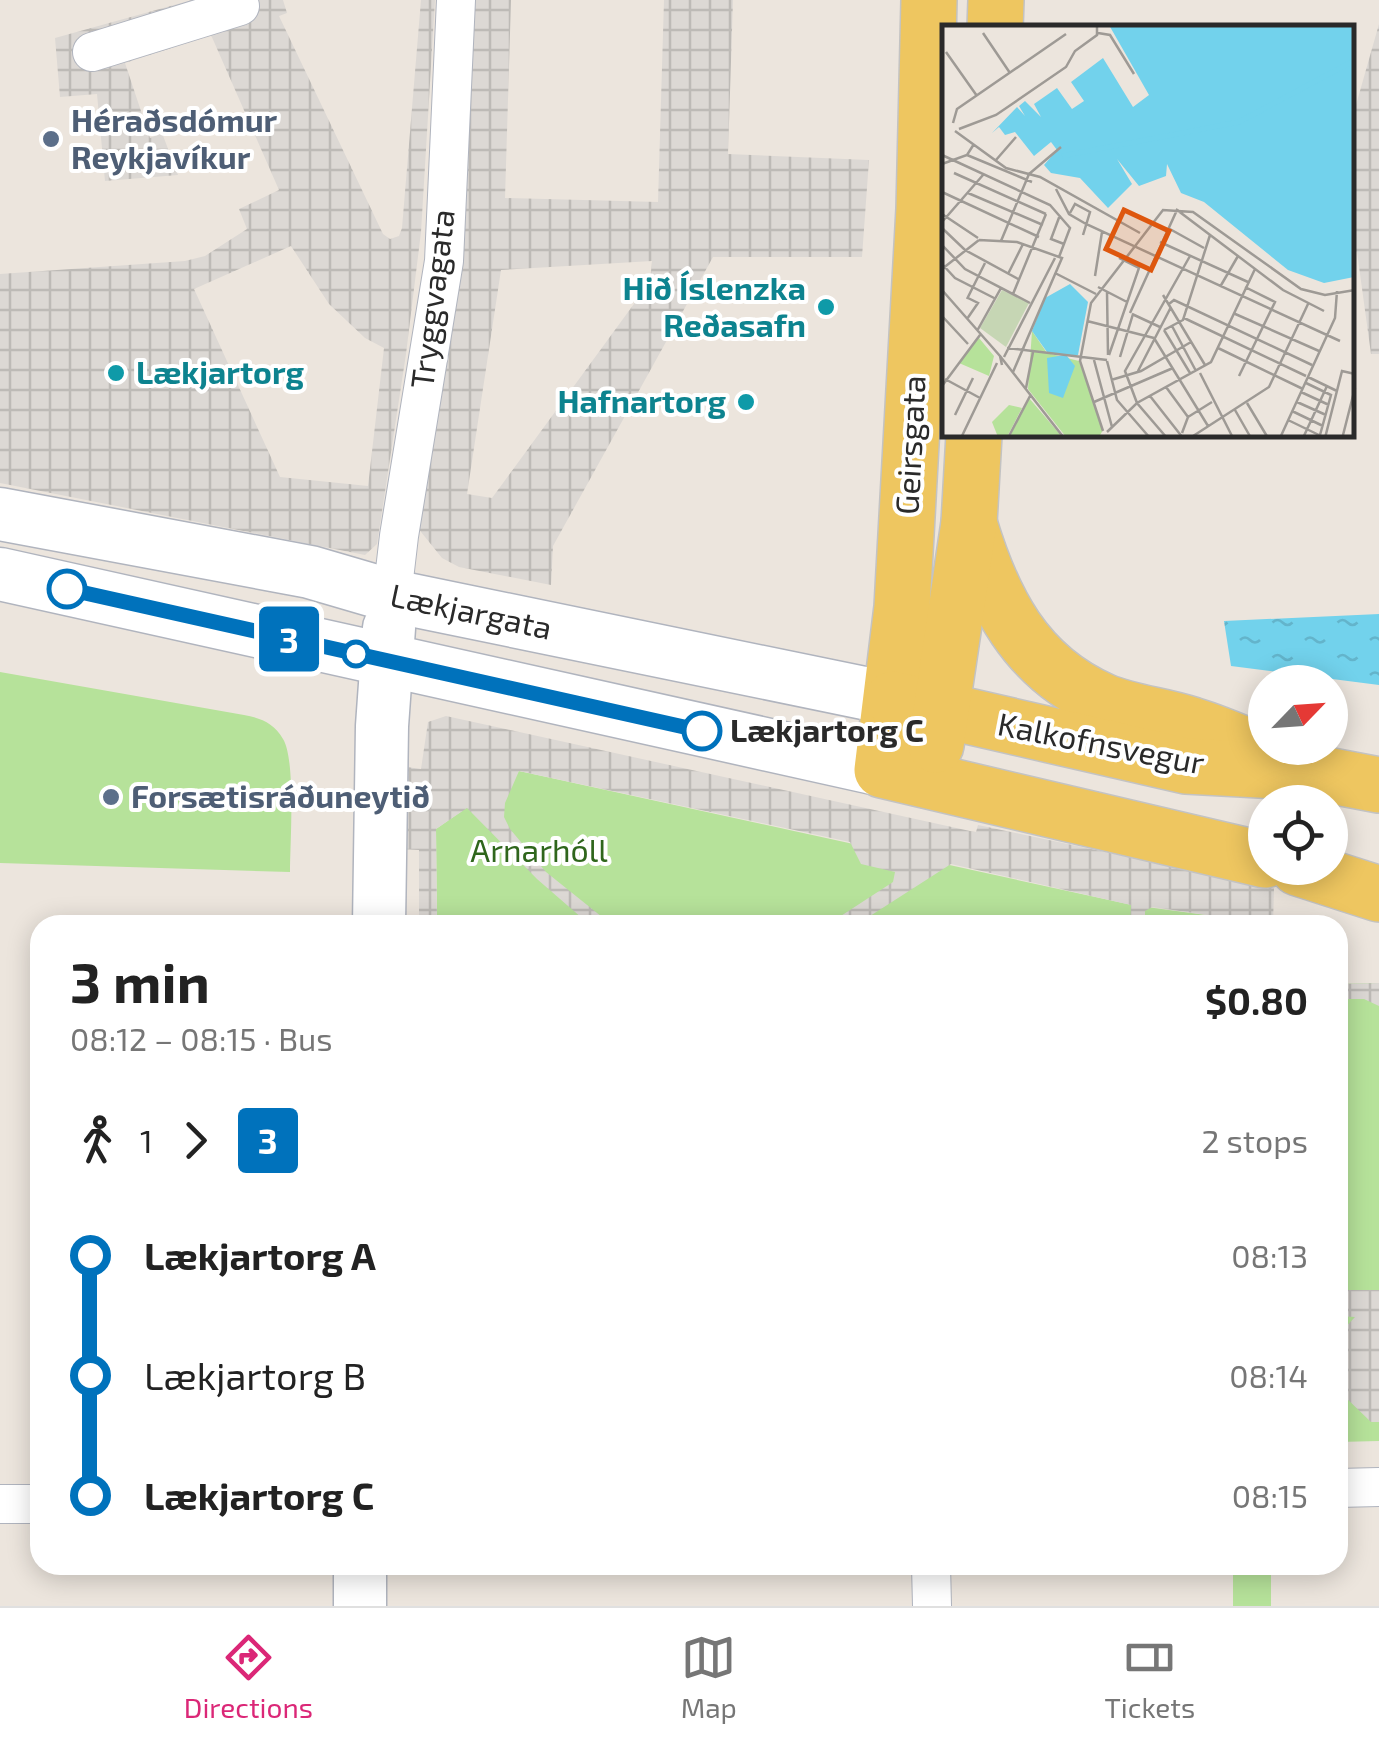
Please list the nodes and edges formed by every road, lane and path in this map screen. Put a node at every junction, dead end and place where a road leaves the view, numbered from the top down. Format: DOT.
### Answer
graph roads {
  1 [pos="456,0"];
  2 [pos="929,0"];
  3 [pos="962,0"];
  4 [pos="996,0"];
  5 [pos="239,3"];
  6 [pos="961,25"];
  7 [pos="995,25"];
  8 [pos="92,52"];
  9 [pos="974,438"];
  10 [pos="0,514"];
  11 [pos="969,523"];
  12 [pos="0,574"];
  13 [pos="392,596"];
  14 [pos="387,662"];
  15 [pos="918,705"];
  16 [pos="1316,773"];
  17 [pos="906,776"];
  18 [pos="1379,785"];
  19 [pos="1248,856"];
  20 [pos="1348,884"];
  21 [pos="1379,894"];
  22 [pos="380,915"];
  23 [pos="1379,1487"];
  24 [pos="1348,1488"];
  25 [pos="0,1504"];
  26 [pos="30,1504"];
  27 [pos="360,1575"];
  28 [pos="931,1575"];
  29 [pos="360,1606"];
  30 [pos="932,1606"];
  1 -- 13 [label="street, Tryggvagata"];
  2 -- 15 [label="main road, Geirsgata"];
  3 -- 6 [label="main road"];
  4 -- 7 [label="main road"];
  5 -- 8 [label="street"];
  9 -- 11 [label="main road, Geirsgata"];
  10 -- 13 [label="main road, Lækjargata"];
  11 -- 15 [label="main road, Geirsgata"];
  11 -- 16 [label="main road, Geirsgata"];
  12 -- 14 [label="main road, Lækjargata"];
  13 -- 14 [label="main road"];
  13 -- 15 [label="main road, Lækjargata"];
  14 -- 17 [label="main road, Lækjargata"];
  14 -- 22 [label="main road"];
  15 -- 16 [label="main road, Kalkofnsvegur"];
  15 -- 17 [label="main road, Geirsgata"];
  16 -- 18 [label="main road, Kalkofnsvegur"];
  17 -- 19 [label="main road"];
  20 -- 21 [label="main road"];
  23 -- 24 [label="street"];
  25 -- 26 [label="street"];
  27 -- 29 [label="main road"];
  28 -- 30 [label="street"];
}
